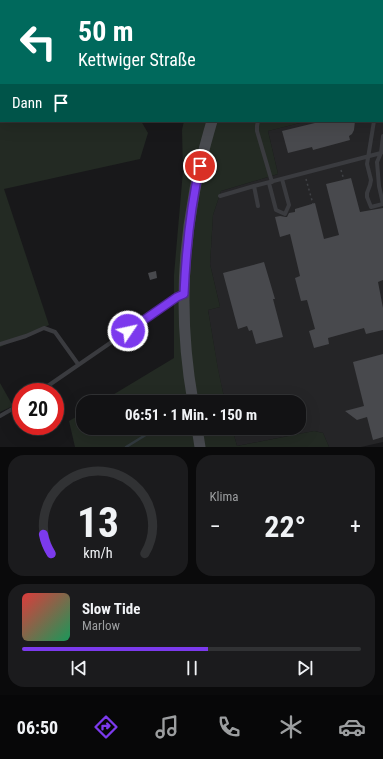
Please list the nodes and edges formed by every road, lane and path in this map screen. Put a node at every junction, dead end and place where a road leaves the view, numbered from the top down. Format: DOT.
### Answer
graph roads {
  1 [pos="383,0"];
  2 [pos="383,13"];
  3 [pos="212,122"];
  4 [pos="258,122"];
  5 [pos="374,122"];
  6 [pos="383,136"];
  7 [pos="382,153"];
  8 [pos="368,156"];
  9 [pos="340,164"];
  10 [pos="305,173"];
  11 [pos="282,179"];
  12 [pos="344,180"];
  13 [pos="270,183"];
  14 [pos="254,186"];
  15 [pos="220,196"];
  16 [pos="313,204"];
  17 [pos="258,206"];
  18 [pos="184,294"];
  19 [pos="0,344"];
  20 [pos="78,364"];
  21 [pos="52,383"];
  22 [pos="192,395"];
  23 [pos="12,410"];
  24 [pos="0,416"];
  25 [pos="198,435"];
  26 [pos="200,447"];
  1 -- 2 [label="street"];
  3 -- 18 [label="main road"];
  4 -- 13 [label="lane"];
  5 -- 8 [label="lane"];
  6 -- 7 [label="lane"];
  7 -- 8 [label="lane"];
  7 -- 8 [label="lane"];
  8 -- 9 [label="lane"];
  9 -- 10 [label="lane"];
  9 -- 12 [label="path"];
  10 -- 11 [label="lane"];
  10 -- 16 [label="path"];
  11 -- 13 [label="lane"];
  11 -- 13 [label="lane"];
  13 -- 14 [label="lane"];
  14 -- 15 [label="lane"];
  14 -- 17 [label="lane"];
  18 -- 20 [label="lane"];
  18 -- 22 [label="main road"];
  19 -- 20 [label="lane"];
  20 -- 21 [label="lane"];
  23 -- 24 [label="lane"];
  25 -- 26 [label="main road"];
}
